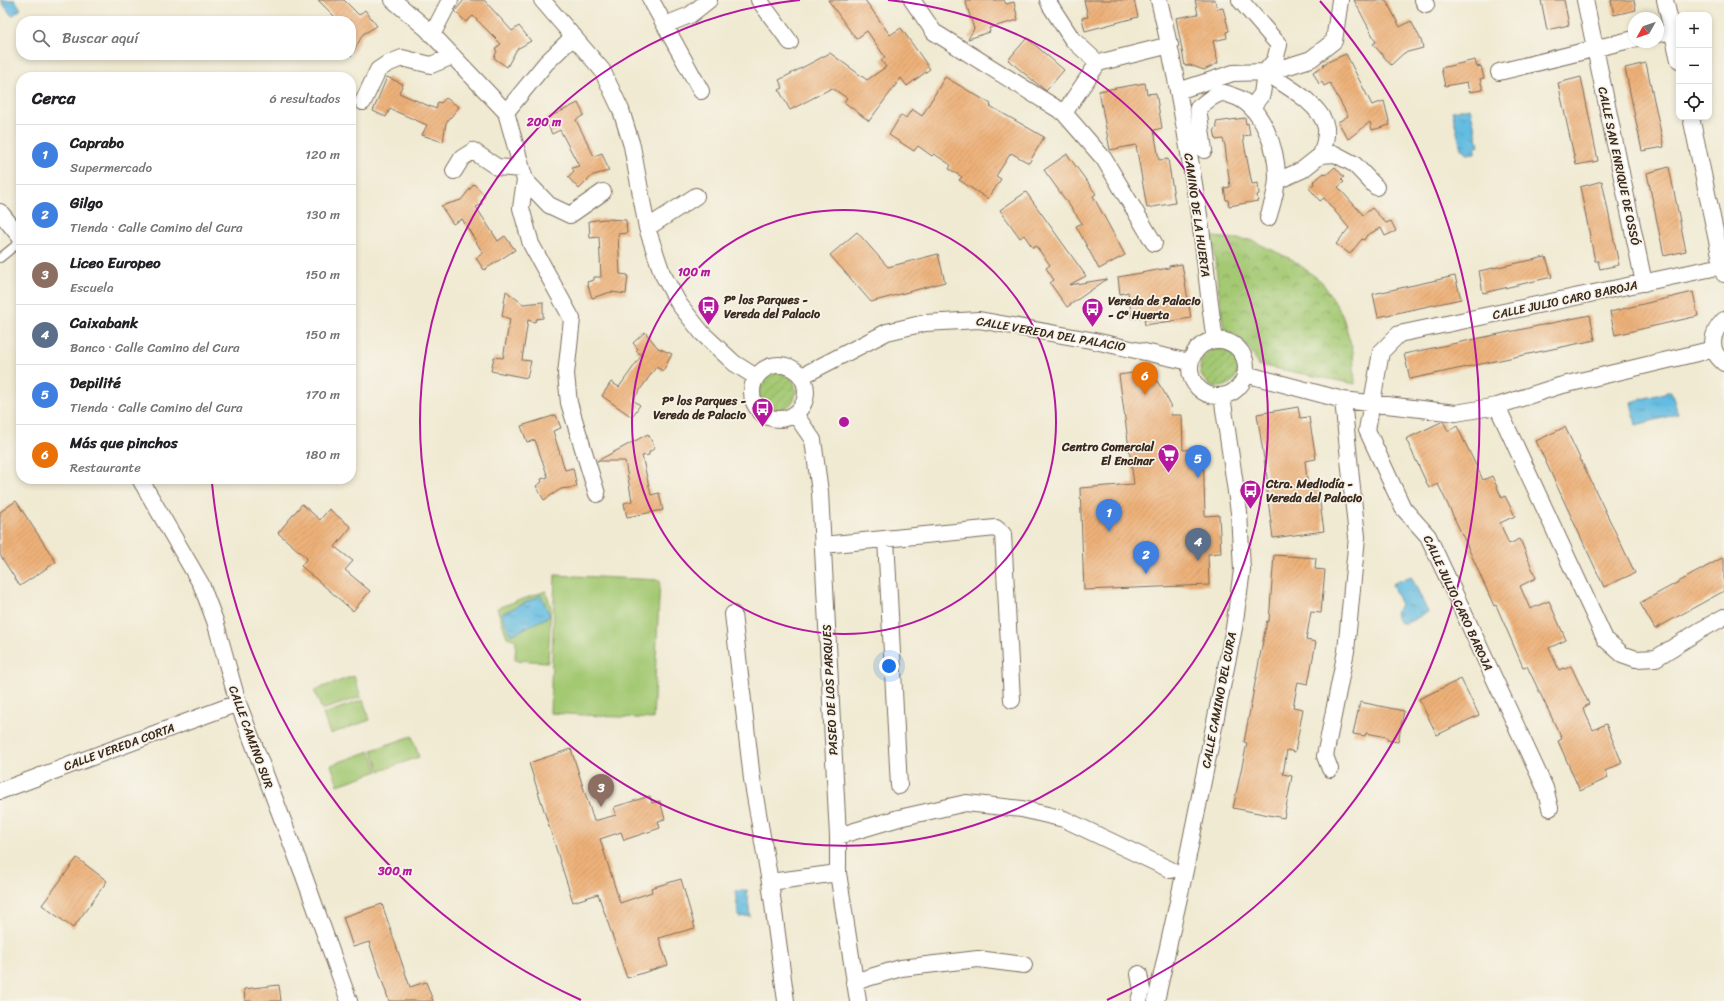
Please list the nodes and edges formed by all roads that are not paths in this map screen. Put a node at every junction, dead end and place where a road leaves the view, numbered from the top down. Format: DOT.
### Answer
graph roads {
  1 [pos="393,0"];
  2 [pos="450,0"];
  3 [pos="542,0"];
  4 [pos="652,0"];
  5 [pos="709,0"];
  6 [pos="759,0"];
  7 [pos="912,0"];
  8 [pos="1048,0"];
  9 [pos="1159,0"];
  10 [pos="1240,0"];
  11 [pos="1340,0"];
  12 [pos="1585,0"];
  13 [pos="1665,0"];
  14 [pos="665,25"];
  15 [pos="1665,33"];
  16 [pos="432,34"];
  17 [pos="574,36"];
  18 [pos="1628,40"];
  19 [pos="790,42"];
  20 [pos="1170,45"];
  21 [pos="1594,48"];
  22 [pos="1676,54"];
  23 [pos="453,56"];
  24 [pos="1098,63"];
  25 [pos="1265,72"];
  26 [pos="1499,72"];
  27 [pos="701,91"];
  28 [pos="1178,91"];
  29 [pos="364,102"];
  30 [pos="1252,107"];
  31 [pos="506,112"];
  32 [pos="1064,113"];
  33 [pos="1692,120"];
  34 [pos="1204,150"];
  35 [pos="1321,155"];
  36 [pos="454,171"];
  37 [pos="523,174"];
  38 [pos="1277,181"];
  39 [pos="1376,187"];
  40 [pos="603,192"];
  41 [pos="696,196"];
  42 [pos="0,212"];
  43 [pos="1268,218"];
  44 [pos="647,228"];
  45 [pos="16,232"];
  46 [pos="1154,243"];
  47 [pos="16,245"];
  48 [pos="0,258"];
  49 [pos="1718,271"];
  50 [pos="1644,284"];
  51 [pos="1724,320"];
  52 [pos="1215,340"];
  53 [pos="1714,349"];
  54 [pos="1190,362"];
  55 [pos="1724,363"];
  56 [pos="1245,374"];
  57 [pos="802,376"];
  58 [pos="756,377"];
  59 [pos="1222,396"];
  60 [pos="1343,400"];
  61 [pos="1371,403"];
  62 [pos="1497,406"];
  63 [pos="795,414"];
  64 [pos="143,484"];
  65 [pos="597,494"];
  66 [pos="886,539"];
  67 [pos="822,545"];
  68 [pos="733,614"];
  69 [pos="1724,617"];
  70 [pos="1012,700"];
  71 [pos="238,703"];
  72 [pos="1330,769"];
  73 [pos="899,786"];
  74 [pos="0,791"];
  75 [pos="1550,808"];
  76 [pos="838,836"];
  77 [pos="1171,870"];
  78 [pos="838,873"];
  79 [pos="770,882"];
  80 [pos="1024,965"];
  81 [pos="1139,974"];
  82 [pos="854,982"];
  83 [pos="349,1001"];
  84 [pos="786,1001"];
  85 [pos="858,1001"];
  86 [pos="1139,1001"];
  87 [pos="1156,1001"];
  1 -- 16 [label="street"];
  2 -- 16 [label="street"];
  3 -- 17 [label="street"];
  4 -- 14 [label="street"];
  5 -- 14 [label="street"];
  6 -- 19 [label="street"];
  7 -- 32 [label="street"];
  8 -- 24 [label="street"];
  9 -- 20 [label="street, CAMINO DE LA HUERTA"];
  10 -- 25 [label="street"];
  11 -- 25 [label="street"];
  12 -- 21 [label="street, CALLE SAN ENRIQUE DE OSSÓ"];
  13 -- 15 [label="street"];
  14 -- 27 [label="street"];
  15 -- 22 [label="street"];
  16 -- 23 [label="street"];
  17 -- 31 [label="street"];
  17 -- 44 [label="street"];
  18 -- 21 [label="street"];
  20 -- 24 [label="street"];
  20 -- 28 [label="street, CAMINO DE LA HUERTA"];
  21 -- 26 [label="street"];
  21 -- 50 [label="street, CALLE SAN ENRIQUE DE OSSÓ"];
  23 -- 29 [label="street"];
  23 -- 31 [label="street"];
  24 -- 32 [label="street"];
  25 -- 28 [label="street"];
  25 -- 30 [label="street"];
  25 -- 35 [label="street"];
  28 -- 52 [label="street, CAMINO DE LA HUERTA"];
  30 -- 34 [label="street, CAMINO DE LA HUERTA"];
  30 -- 38 [label="street, CAMINO DE LA HUERTA"];
  31 -- 37 [label="street"];
  32 -- 46 [label="street"];
  33 -- 49 [label="street"];
  35 -- 38 [label="street"];
  35 -- 39 [label="street"];
  36 -- 37 [label="street"];
  37 -- 40 [label="street"];
  37 -- 65 [label="street"];
  38 -- 43 [label="street, CAMINO DE LA HUERTA"];
  41 -- 44 [label="street"];
  42 -- 45 [label="street"];
  44 -- 58 [label="street"];
  47 -- 48 [label="lane"];
  49 -- 50 [label="street, CALLE JULIO CARO BAROJA"];
  50 -- 61 [label="street, CALLE JULIO CARO BAROJA"];
  51 -- 53 [label="street"];
  52 -- 54 [label="street"];
  52 -- 56 [label="street"];
  53 -- 55 [label="street"];
  53 -- 62 [label="street"];
  54 -- 57 [label="street, CALLE VEREDA DEL PALACIO"];
  54 -- 59 [label="street"];
  56 -- 59 [label="street"];
  56 -- 60 [label="street"];
  57 -- 58 [label="street"];
  57 -- 63 [label="street"];
  58 -- 63 [label="street"];
  59 -- 87 [label="street, CALLE CAMINO DEL CURA"];
  60 -- 61 [label="street"];
  60 -- 72 [label="street"];
  61 -- 62 [label="street"];
  61 -- 75 [label="street, CALLE JULIO CARO BAROJA"];
  62 -- 69 [label="street"];
  63 -- 67 [label="street, PASEO DE LOS PARQUES"];
  64 -- 71 [label="street, CALLE CAMINO SUR"];
  66 -- 67 [label="street"];
  66 -- 70 [label="street"];
  66 -- 73 [label="street"];
  67 -- 76 [label="street, PASEO DE LOS PARQUES"];
  68 -- 79 [label="street"];
  71 -- 74 [label="street, CALLE VEREDA CORTA"];
  71 -- 83 [label="street, CALLE CAMINO SUR"];
  76 -- 77 [label="street"];
  76 -- 78 [label="street, PASEO DE LOS PARQUES"];
  78 -- 79 [label="street"];
  78 -- 82 [label="street, PASEO DE LOS PARQUES"];
  79 -- 84 [label="street"];
  80 -- 82 [label="street"];
  81 -- 86 [label="street"];
  82 -- 85 [label="street, PASEO DE LOS PARQUES"];
}
